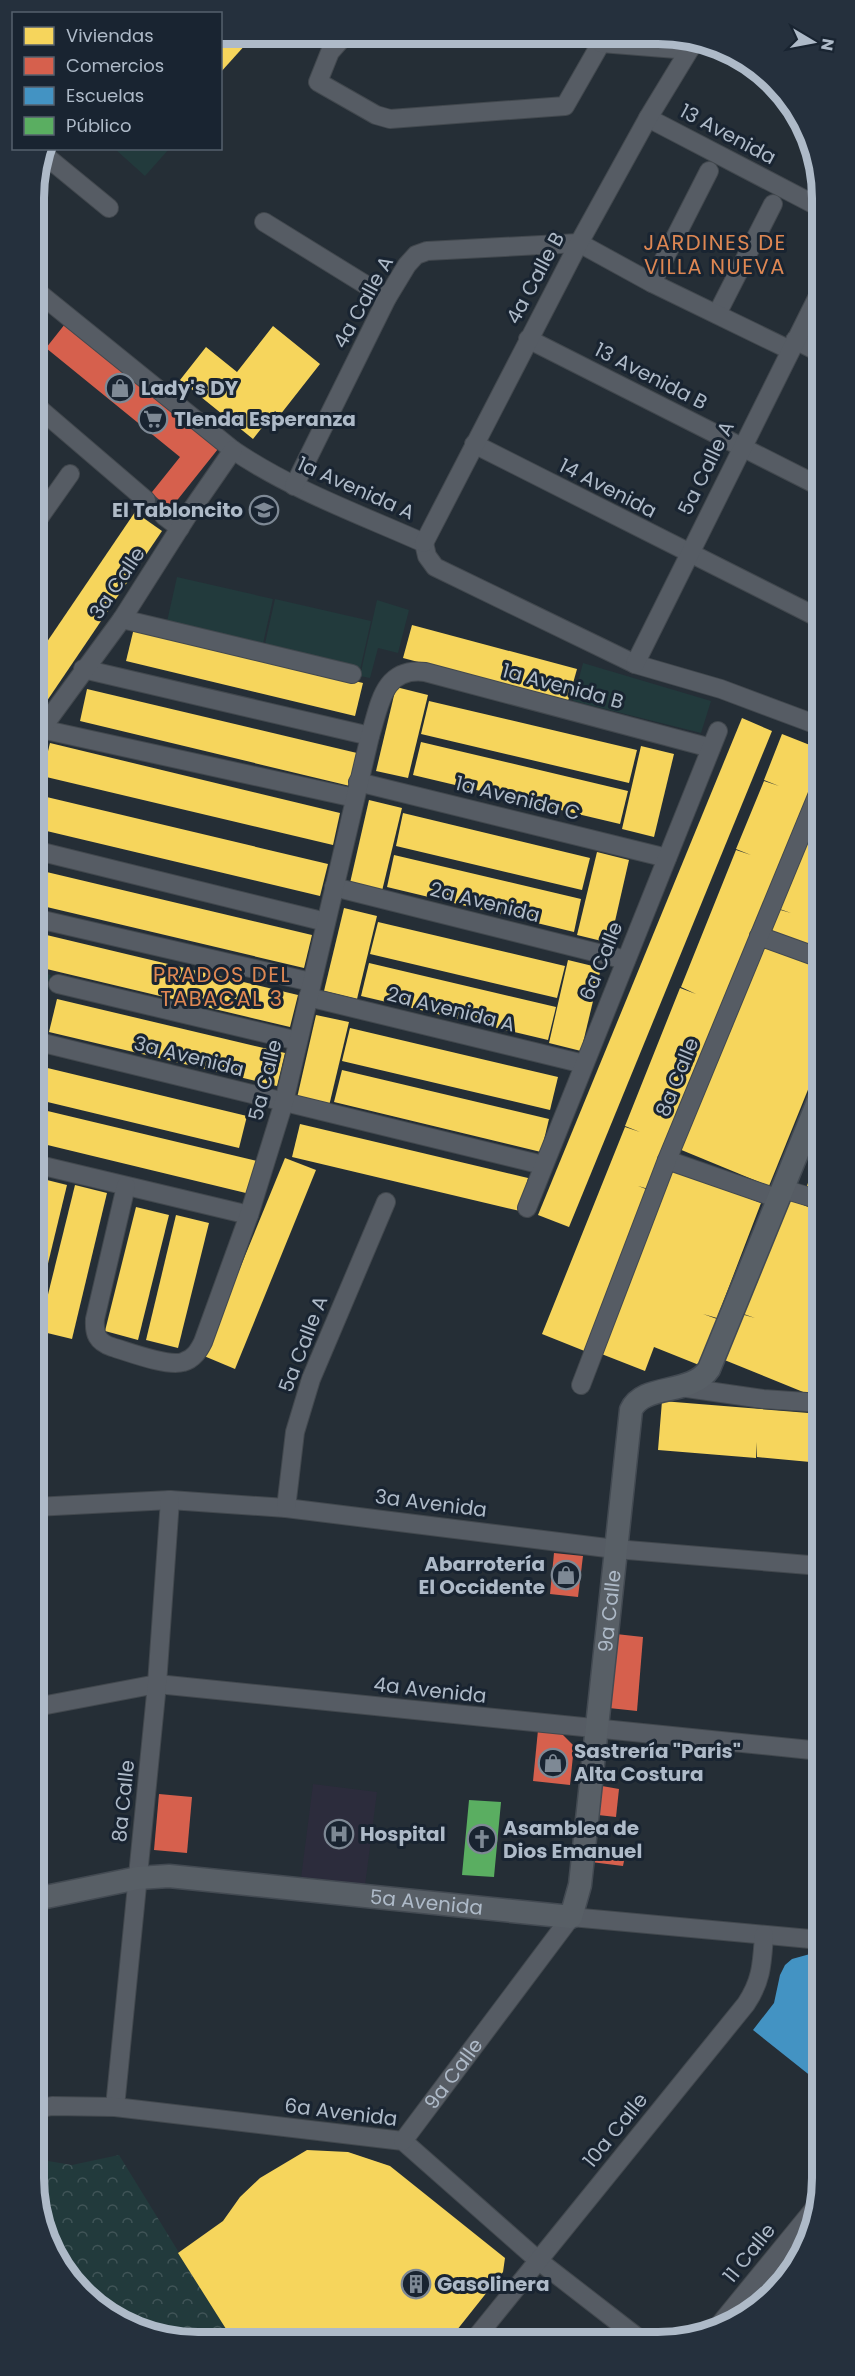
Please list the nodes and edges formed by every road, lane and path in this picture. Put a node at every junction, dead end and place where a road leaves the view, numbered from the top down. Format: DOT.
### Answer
graph roads {
  1 [pos="337,44"];
  2 [pos="594,44"];
  3 [pos="690,47"];
  4 [pos="648,118"];
  5 [pos="49,158"];
  6 [pos="709,171"];
  7 [pos="812,203"];
  8 [pos="773,204"];
  9 [pos="109,208"];
  10 [pos="264,222"];
  11 [pos="579,243"];
  12 [pos="652,283"];
  13 [pos="44,298"];
  14 [pos="387,298"];
  15 [pos="812,307"];
  16 [pos="717,314"];
  17 [pos="528,339"];
  18 [pos="792,345"];
  19 [pos="812,350"];
  20 [pos="44,413"];
  21 [pos="474,444"];
  22 [pos="741,447"];
  23 [pos="233,450"];
  24 [pos="70,474"];
  25 [pos="812,482"];
  26 [pos="294,486"];
  27 [pos="146,500"];
  28 [pos="44,505"];
  29 [pos="164,516"];
  30 [pos="180,528"];
  31 [pos="424,543"];
  32 [pos="688,554"];
  33 [pos="812,614"];
  34 [pos="122,619"];
  35 [pos="635,664"];
  36 [pos="83,669"];
  37 [pos="403,672"];
  38 [pos="352,674"];
  39 [pos="812,723"];
  40 [pos="44,725"];
  41 [pos="718,731"];
  42 [pos="44,735"];
  43 [pos="370,736"];
  44 [pos="711,748"];
  45 [pos="357,790"];
  46 [pos="812,809"];
  47 [pos="44,852"];
  48 [pos="667,858"];
  49 [pos="334,887"];
  50 [pos="44,921"];
  51 [pos="326,922"];
  52 [pos="759,936"];
  53 [pos="812,955"];
  54 [pos="626,960"];
  55 [pos="58,984"];
  56 [pos="310,990"];
  57 [pos="298,1041"];
  58 [pos="44,1043"];
  59 [pos="584,1065"];
  60 [pos="284,1102"];
  61 [pos="812,1118"];
  62 [pos="668,1160"];
  63 [pos="543,1165"];
  64 [pos="44,1166"];
  65 [pos="126,1186"];
  66 [pos="781,1194"];
  67 [pos="811,1199"];
  68 [pos="386,1202"];
  69 [pos="527,1208"];
  70 [pos="249,1215"];
  71 [pos="581,1385"];
  72 [pos="680,1388"];
  73 [pos="811,1398"];
  74 [pos="171,1500"];
  75 [pos="44,1507"];
  76 [pos="286,1508"];
  77 [pos="615,1549"];
  78 [pos="811,1565"];
  79 [pos="157,1684"];
  80 [pos="44,1705"];
  81 [pos="597,1729"];
  82 [pos="811,1750"];
  83 [pos="138,1878"];
  84 [pos="44,1897"];
  85 [pos="571,1917"];
  86 [pos="764,1935"];
  87 [pos="811,1939"];
  88 [pos="115,2106"];
  89 [pos="44,2108"];
  90 [pos="403,2141"];
  91 [pos="806,2219"];
  92 [pos="539,2260"];
  93 [pos="766,2269"];
  94 [pos="776,2277"];
  95 [pos="726,2316"];
  96 [pos="480,2332"];
  97 [pos="631,2332"];
  1 -- 2 [label="street"];
  3 -- 4 [label="street, 4a Calle B"];
  4 -- 7 [label="street, 13 Avenida"];
  4 -- 11 [label="street, 4a Calle B"];
  5 -- 9 [label="street"];
  6 -- 12 [label="street"];
  8 -- 16 [label="street"];
  10 -- 14 [label="street"];
  11 -- 12 [label="street"];
  11 -- 14 [label="street, 4a Calle A"];
  11 -- 17 [label="street, 4a Calle B"];
  12 -- 16 [label="street"];
  13 -- 23 [label="street, 1a Avenida A"];
  14 -- 26 [label="street, 4a Calle A"];
  15 -- 18 [label="street, 5a Calle A"];
  16 -- 18 [label="street"];
  17 -- 21 [label="street, 4a Calle B"];
  17 -- 22 [label="street, 13 Avenida B"];
  18 -- 19 [label="street"];
  18 -- 22 [label="street, 5a Calle A"];
  20 -- 27 [label="street"];
  21 -- 31 [label="street, 4a Calle B"];
  21 -- 32 [label="street, 14 Avenida"];
  22 -- 25 [label="street, 13 Avenida B"];
  22 -- 32 [label="street, 5a Calle A"];
  23 -- 26 [label="street, 1a Avenida A"];
  23 -- 30 [label="street, 3a Calle"];
  24 -- 28 [label="street"];
  26 -- 31 [label="street, 1a Avenida A"];
  29 -- 30 [label="street"];
  30 -- 34 [label="street, 3a Calle"];
  31 -- 35 [label="street, 1a Avenida A"];
  32 -- 33 [label="street, 14 Avenida"];
  32 -- 35 [label="street, 5a Calle A"];
  34 -- 36 [label="street, 3a Calle"];
  34 -- 38 [label="street"];
  35 -- 39 [label="street, 1a Avenida A"];
  36 -- 40 [label="street, 3a Calle"];
  36 -- 43 [label="street"];
  37 -- 43 [label="street, 5a Calle"];
  37 -- 44 [label="street, 1a Avenida B"];
  41 -- 44 [label="street, 6a Calle"];
  42 -- 45 [label="street, 1a Avenida C"];
  43 -- 45 [label="street, 5a Calle"];
  44 -- 48 [label="street, 6a Calle"];
  45 -- 48 [label="street, 1a Avenida C"];
  45 -- 49 [label="street, 5a Calle"];
  46 -- 52 [label="street, 8a Calle"];
  47 -- 51 [label="street"];
  48 -- 54 [label="street, 6a Calle"];
  49 -- 51 [label="street, 5a Calle"];
  49 -- 54 [label="street, 2a Avenida"];
  50 -- 56 [label="street, 2a Avenida A"];
  51 -- 56 [label="street, 5a Calle"];
  52 -- 53 [label="street"];
  52 -- 62 [label="street, 8a Calle"];
  54 -- 59 [label="street, 6a Calle"];
  55 -- 57 [label="street"];
  56 -- 57 [label="street, 5a Calle"];
  56 -- 59 [label="street, 2a Avenida A"];
  57 -- 60 [label="street, 5a Calle"];
  58 -- 60 [label="street, 3a Avenida"];
  59 -- 63 [label="street, 6a Calle"];
  60 -- 63 [label="street, 3a Avenida"];
  60 -- 70 [label="street, 5a Calle"];
  61 -- 66 [label="main road, 9a Calle"];
  62 -- 66 [label="street"];
  62 -- 71 [label="street, 8a Calle"];
  63 -- 69 [label="street, 6a Calle"];
  64 -- 65 [label="street"];
  65 -- 70 [label="street"];
  65 -- 70 [label="street, 5a Calle"];
  66 -- 67 [label="street"];
  66 -- 72 [label="main road, 9a Calle"];
  68 -- 76 [label="street, 5a Calle A"];
  72 -- 73 [label="street"];
  72 -- 77 [label="main road, 9a Calle"];
  74 -- 75 [label="street, 3a Avenida"];
  74 -- 76 [label="street, 3a Avenida"];
  74 -- 79 [label="street, 8a Calle"];
  76 -- 77 [label="street, 3a Avenida"];
  77 -- 78 [label="street, 3a Avenida"];
  77 -- 81 [label="main road, 9a Calle"];
  79 -- 80 [label="street, 4a Avenida"];
  79 -- 81 [label="street, 4a Avenida"];
  79 -- 83 [label="street, 8a Calle"];
  81 -- 82 [label="street, 4a Avenida"];
  81 -- 85 [label="main road, 9a Calle"];
  83 -- 84 [label="main road, 5a Avenida"];
  83 -- 85 [label="main road, 5a Avenida"];
  83 -- 88 [label="street, 8a Calle"];
  85 -- 86 [label="street, 5a Avenida"];
  85 -- 90 [label="street, 9a Calle"];
  86 -- 87 [label="street, 5a Avenida"];
  86 -- 92 [label="street, 10a Calle"];
  88 -- 89 [label="street, 6a Avenida"];
  88 -- 90 [label="street, 6a Avenida"];
  90 -- 92 [label="street, 6a Avenida"];
  91 -- 93 [label="street, 11 Calle"];
  92 -- 96 [label="street, 10a Calle"];
  92 -- 97 [label="street, 6a Avenida"];
  93 -- 94 [label="street"];
  93 -- 95 [label="street, 11 Calle"];
}
